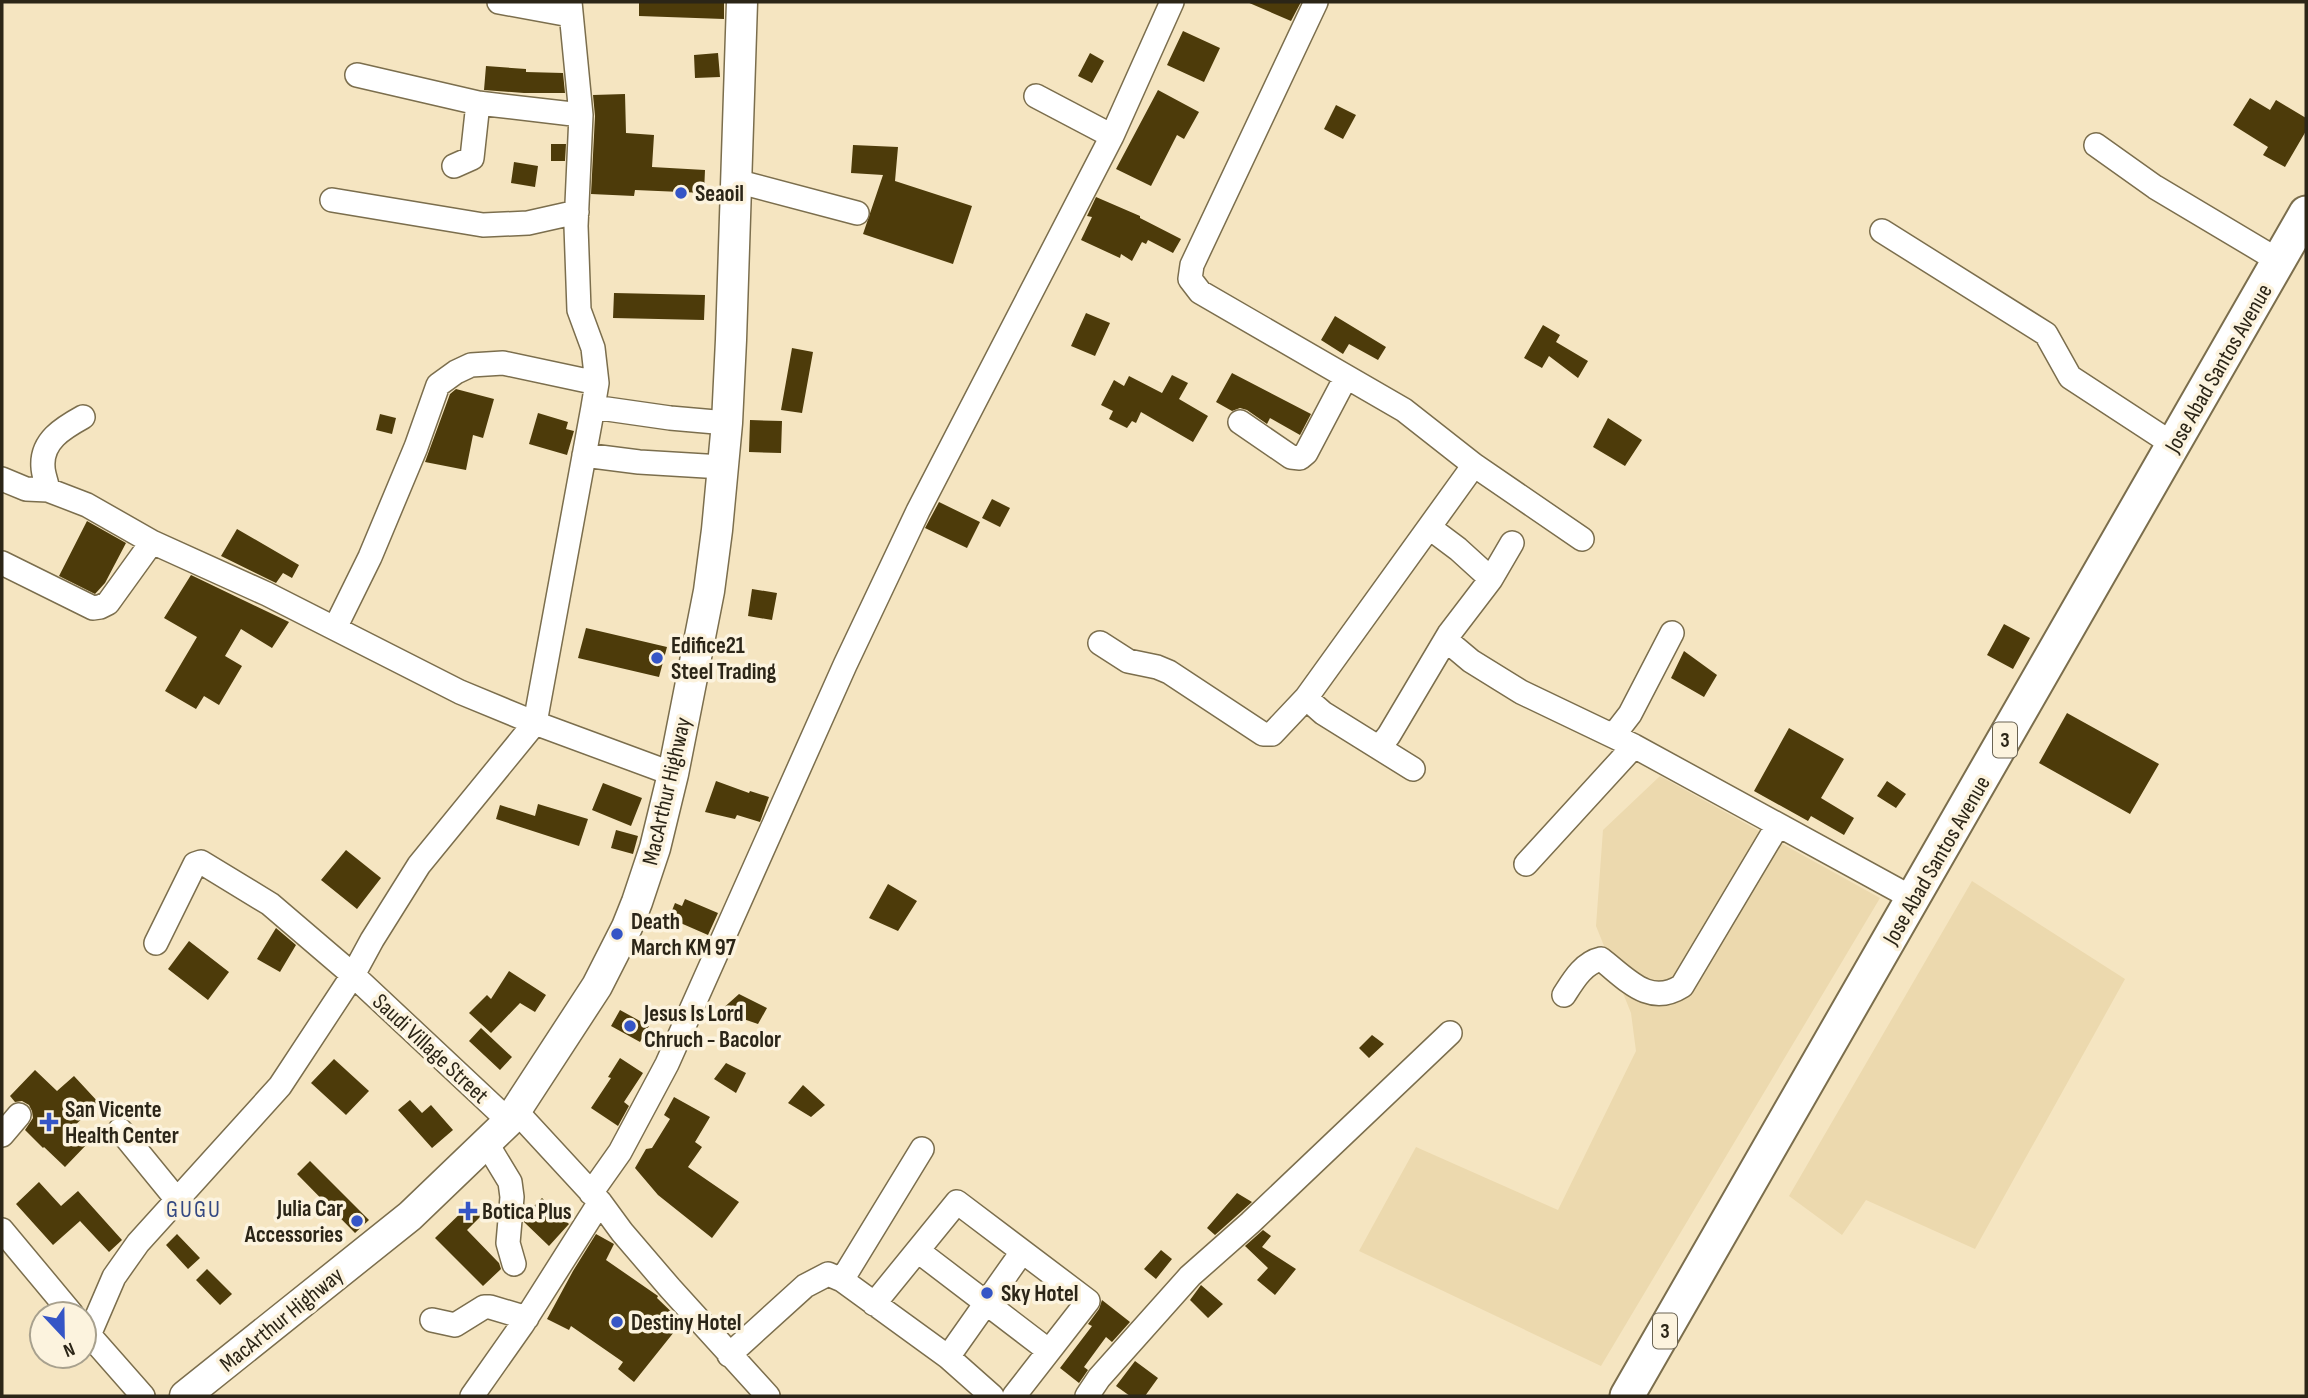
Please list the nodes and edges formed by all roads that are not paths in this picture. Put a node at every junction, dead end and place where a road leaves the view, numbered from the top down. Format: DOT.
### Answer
graph roads {
  1 [pos="499,2"];
  2 [pos="742,2"];
  3 [pos="1172,2"];
  4 [pos="1315,2"];
  5 [pos="570,8"];
  6 [pos="357,75"];
  7 [pos="1036,96"];
  8 [pos="478,103"];
  9 [pos="581,115"];
  10 [pos="1112,136"];
  11 [pos="2095,145"];
  12 [pos="454,166"];
  13 [pos="736,181"];
  14 [pos="332,200"];
  15 [pos="577,212"];
  16 [pos="857,213"];
  17 [pos="2306,213"];
  18 [pos="1882,231"];
  19 [pos="2279,261"];
  20 [pos="1346,377"];
  21 [pos="597,383"];
  22 [pos="593,407"];
  23 [pos="83,417"];
  24 [pos="1240,422"];
  25 [pos="727,423"];
  26 [pos="2174,445"];
  27 [pos="584,455"];
  28 [pos="1474,465"];
  29 [pos="722,467"];
  30 [pos="2,479"];
  31 [pos="48,489"];
  32 [pos="1430,528"];
  33 [pos="1582,539"];
  34 [pos="152,541"];
  35 [pos="1512,543"];
  36 [pos="2,563"];
  37 [pos="1491,579"];
  38 [pos="335,628"];
  39 [pos="1672,633"];
  40 [pos="1446,640"];
  41 [pos="1100,643"];
  42 [pos="1306,698"];
  43 [pos="535,723"];
  44 [pos="1623,741"];
  45 [pos="1379,748"];
  46 [pos="1413,769"];
  47 [pos="673,775"];
  48 [pos="1778,825"];
  49 [pos="1526,864"];
  50 [pos="1914,899"];
  51 [pos="156,943"];
  52 [pos="353,975"];
  53 [pos="1564,995"];
  54 [pos="1450,1033"];
  55 [pos="19,1115"];
  56 [pos="513,1116"];
  57 [pos="120,1130"];
  58 [pos="2,1135"];
  59 [pos="487,1144"];
  60 [pos="922,1149"];
  61 [pos="595,1197"];
  62 [pos="178,1201"];
  63 [pos="2,1230"];
  64 [pos="918,1251"];
  65 [pos="1022,1252"];
  66 [pos="514,1264"];
  67 [pos="842,1280"];
  68 [pos="60,1300"];
  69 [pos="986,1303"];
  70 [pos="874,1304"];
  71 [pos="98,1310"];
  72 [pos="527,1318"];
  73 [pos="432,1320"];
  74 [pos="98,1345"];
  75 [pos="1048,1351"];
  76 [pos="730,1355"];
  77 [pos="948,1357"];
  78 [pos="143,1396"];
  79 [pos="186,1396"];
  80 [pos="472,1396"];
  81 [pos="768,1396"];
  82 [pos="992,1396"];
  83 [pos="1014,1396"];
  84 [pos="1087,1396"];
  85 [pos="1627,1396"];
  1 -- 5 [label="street"];
  2 -- 13 [label="main road, MacArthur Highway"];
  3 -- 10 [label="street"];
  4 -- 20 [label="street"];
  5 -- 9 [label="street"];
  6 -- 8 [label="street"];
  7 -- 10 [label="street"];
  8 -- 9 [label="street"];
  8 -- 12 [label="street"];
  9 -- 15 [label="street"];
  10 -- 61 [label="street"];
  11 -- 19 [label="street"];
  13 -- 16 [label="street"];
  13 -- 25 [label="main road, MacArthur Highway"];
  14 -- 15 [label="street"];
  15 -- 21 [label="street"];
  17 -- 19 [label="highway, Jose Abad Santos Avenue / 3"];
  18 -- 26 [label="street"];
  19 -- 26 [label="highway, Jose Abad Santos Avenue / 3"];
  20 -- 24 [label="street"];
  20 -- 28 [label="street"];
  21 -- 22 [label="street"];
  21 -- 38 [label="street"];
  22 -- 25 [label="street"];
  22 -- 27 [label="street"];
  23 -- 31 [label="street"];
  25 -- 29 [label="main road, MacArthur Highway"];
  26 -- 50 [label="highway, Jose Abad Santos Avenue / 3"];
  27 -- 29 [label="street"];
  27 -- 43 [label="street"];
  28 -- 32 [label="street"];
  28 -- 33 [label="street"];
  29 -- 47 [label="main road, MacArthur Highway"];
  30 -- 31 [label="street"];
  31 -- 34 [label="street"];
  32 -- 37 [label="street"];
  32 -- 42 [label="street"];
  34 -- 36 [label="street"];
  34 -- 38 [label="street"];
  35 -- 37 [label="street"];
  37 -- 40 [label="street"];
  38 -- 43 [label="street"];
  39 -- 44 [label="street"];
  40 -- 44 [label="street"];
  40 -- 45 [label="street"];
  41 -- 42 [label="street"];
  42 -- 45 [label="street"];
  43 -- 47 [label="street"];
  43 -- 52 [label="street"];
  44 -- 48 [label="street"];
  44 -- 49 [label="street"];
  45 -- 46 [label="street"];
  47 -- 56 [label="main road, MacArthur Highway"];
  48 -- 50 [label="street"];
  48 -- 53 [label="street"];
  50 -- 85 [label="highway, Jose Abad Santos Avenue / 3"];
  51 -- 52 [label="street, Saudi Village Street"];
  52 -- 56 [label="street, Saudi Village Street"];
  52 -- 62 [label="street"];
  54 -- 84 [label="street"];
  55 -- 58 [label="street"];
  56 -- 59 [label="main road, MacArthur Highway"];
  56 -- 61 [label="street, Saudi Village Street"];
  57 -- 62 [label="street"];
  59 -- 66 [label="street"];
  59 -- 79 [label="main road, MacArthur Highway"];
  60 -- 67 [label="street"];
  61 -- 72 [label="street"];
  61 -- 76 [label="street, Saudi Village Street"];
  62 -- 71 [label="street"];
  63 -- 68 [label="street"];
  64 -- 65 [label="street"];
  64 -- 69 [label="street"];
  64 -- 70 [label="street"];
  65 -- 69 [label="street"];
  65 -- 75 [label="street"];
  67 -- 70 [label="street"];
  67 -- 76 [label="street"];
  69 -- 75 [label="street"];
  69 -- 77 [label="street"];
  70 -- 77 [label="street"];
  72 -- 73 [label="street"];
  72 -- 80 [label="street"];
  74 -- 78 [label="street"];
  75 -- 83 [label="street"];
  76 -- 81 [label="street, Saudi Village Street"];
  77 -- 82 [label="street"];
}
